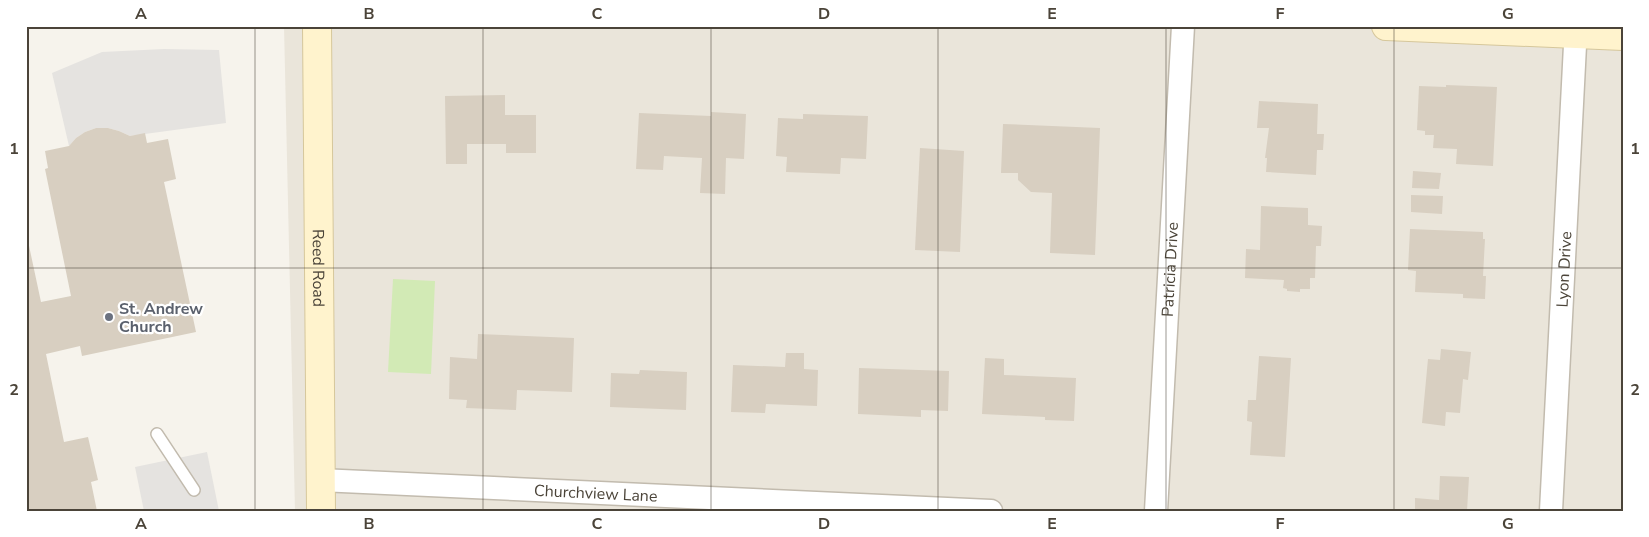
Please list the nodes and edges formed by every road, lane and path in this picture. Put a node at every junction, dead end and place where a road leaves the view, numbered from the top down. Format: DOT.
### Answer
graph roads {
  1 [pos="317,26"];
  2 [pos="1183,26"];
  3 [pos="1386,26"];
  4 [pos="1576,30"];
  5 [pos="1623,36"];
  6 [pos="157,434"];
  7 [pos="320,480"];
  8 [pos="194,490"];
  9 [pos="772,506"];
  10 [pos="321,511"];
  11 [pos="992,511"];
  12 [pos="1156,511"];
  13 [pos="1551,511"];
  1 -- 7 [label="main road, Reed Road"];
  2 -- 12 [label="street, Patricia Drive"];
  3 -- 4 [label="main road"];
  4 -- 5 [label="main road"];
  4 -- 13 [label="street, Lyon Drive"];
  6 -- 8 [label="lane"];
  7 -- 9 [label="street, Churchview Lane"];
  7 -- 10 [label="main road, Reed Road"];
  9 -- 11 [label="street, Churchview Lane"];
}
